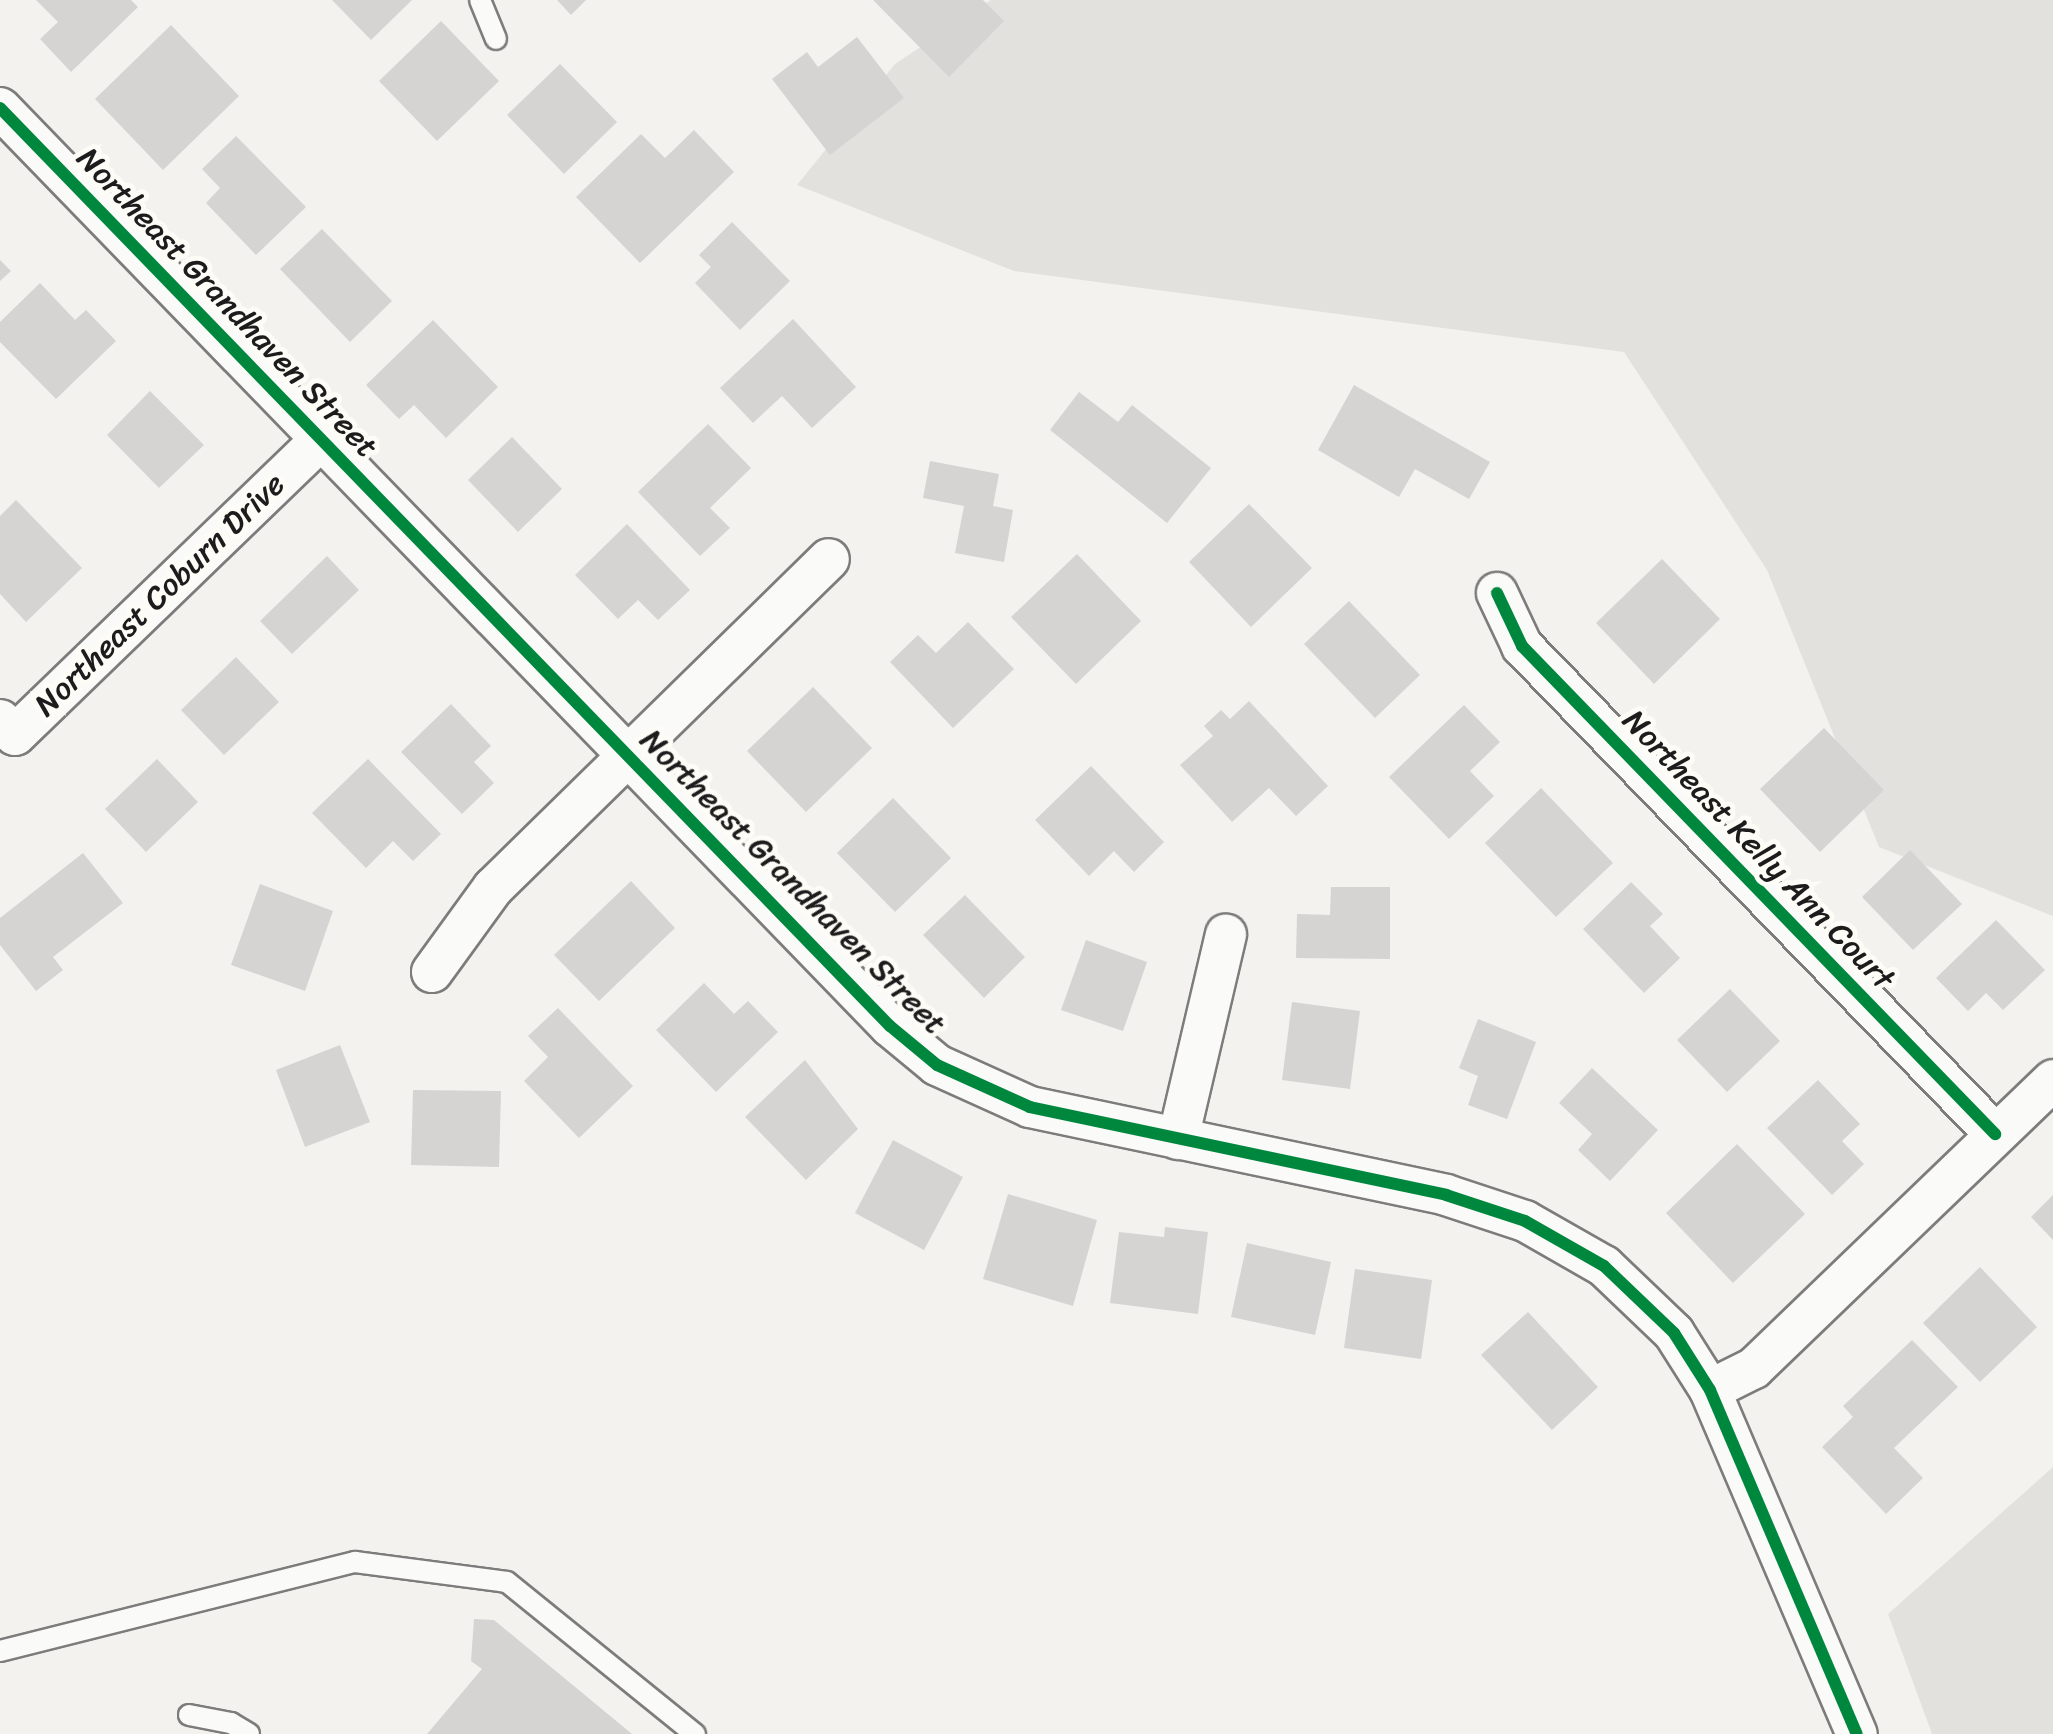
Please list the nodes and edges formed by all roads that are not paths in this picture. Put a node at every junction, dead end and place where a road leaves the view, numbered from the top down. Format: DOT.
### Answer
graph roads {
  1 [pos="480,0"];
  2 [pos="496,38"];
  3 [pos="0,108"];
  4 [pos="320,440"];
  5 [pos="829,559"];
  6 [pos="1497,593"];
  7 [pos="0,720"];
  8 [pos="627,755"];
  9 [pos="1226,935"];
  10 [pos="432,972"];
  11 [pos="2053,1080"];
  12 [pos="1995,1134"];
  13 [pos="1178,1139"];
  14 [pos="1710,1390"];
  15 [pos="0,1651"];
  16 [pos="189,1715"];
  17 [pos="249,1734"];
  18 [pos="695,1734"];
  19 [pos="1857,1734"];
  1 -- 2 [label="lane"];
  3 -- 4 [label="street, Northeast Grandhaven Street"];
  4 -- 7 [label="street, Northeast Coburn Drive"];
  4 -- 8 [label="street, Northeast Grandhaven Street"];
  5 -- 8 [label="street"];
  6 -- 12 [label="street, Northeast Kelly Ann Court"];
  8 -- 10 [label="street"];
  8 -- 13 [label="street, Northeast Grandhaven Street"];
  9 -- 13 [label="street"];
  11 -- 12 [label="street"];
  12 -- 14 [label="street"];
  13 -- 14 [label="street, Northeast Grandhaven Street"];
  14 -- 19 [label="street, Northeast Grandhaven Street"];
  15 -- 18 [label="lane"];
  16 -- 17 [label="lane"];
}
